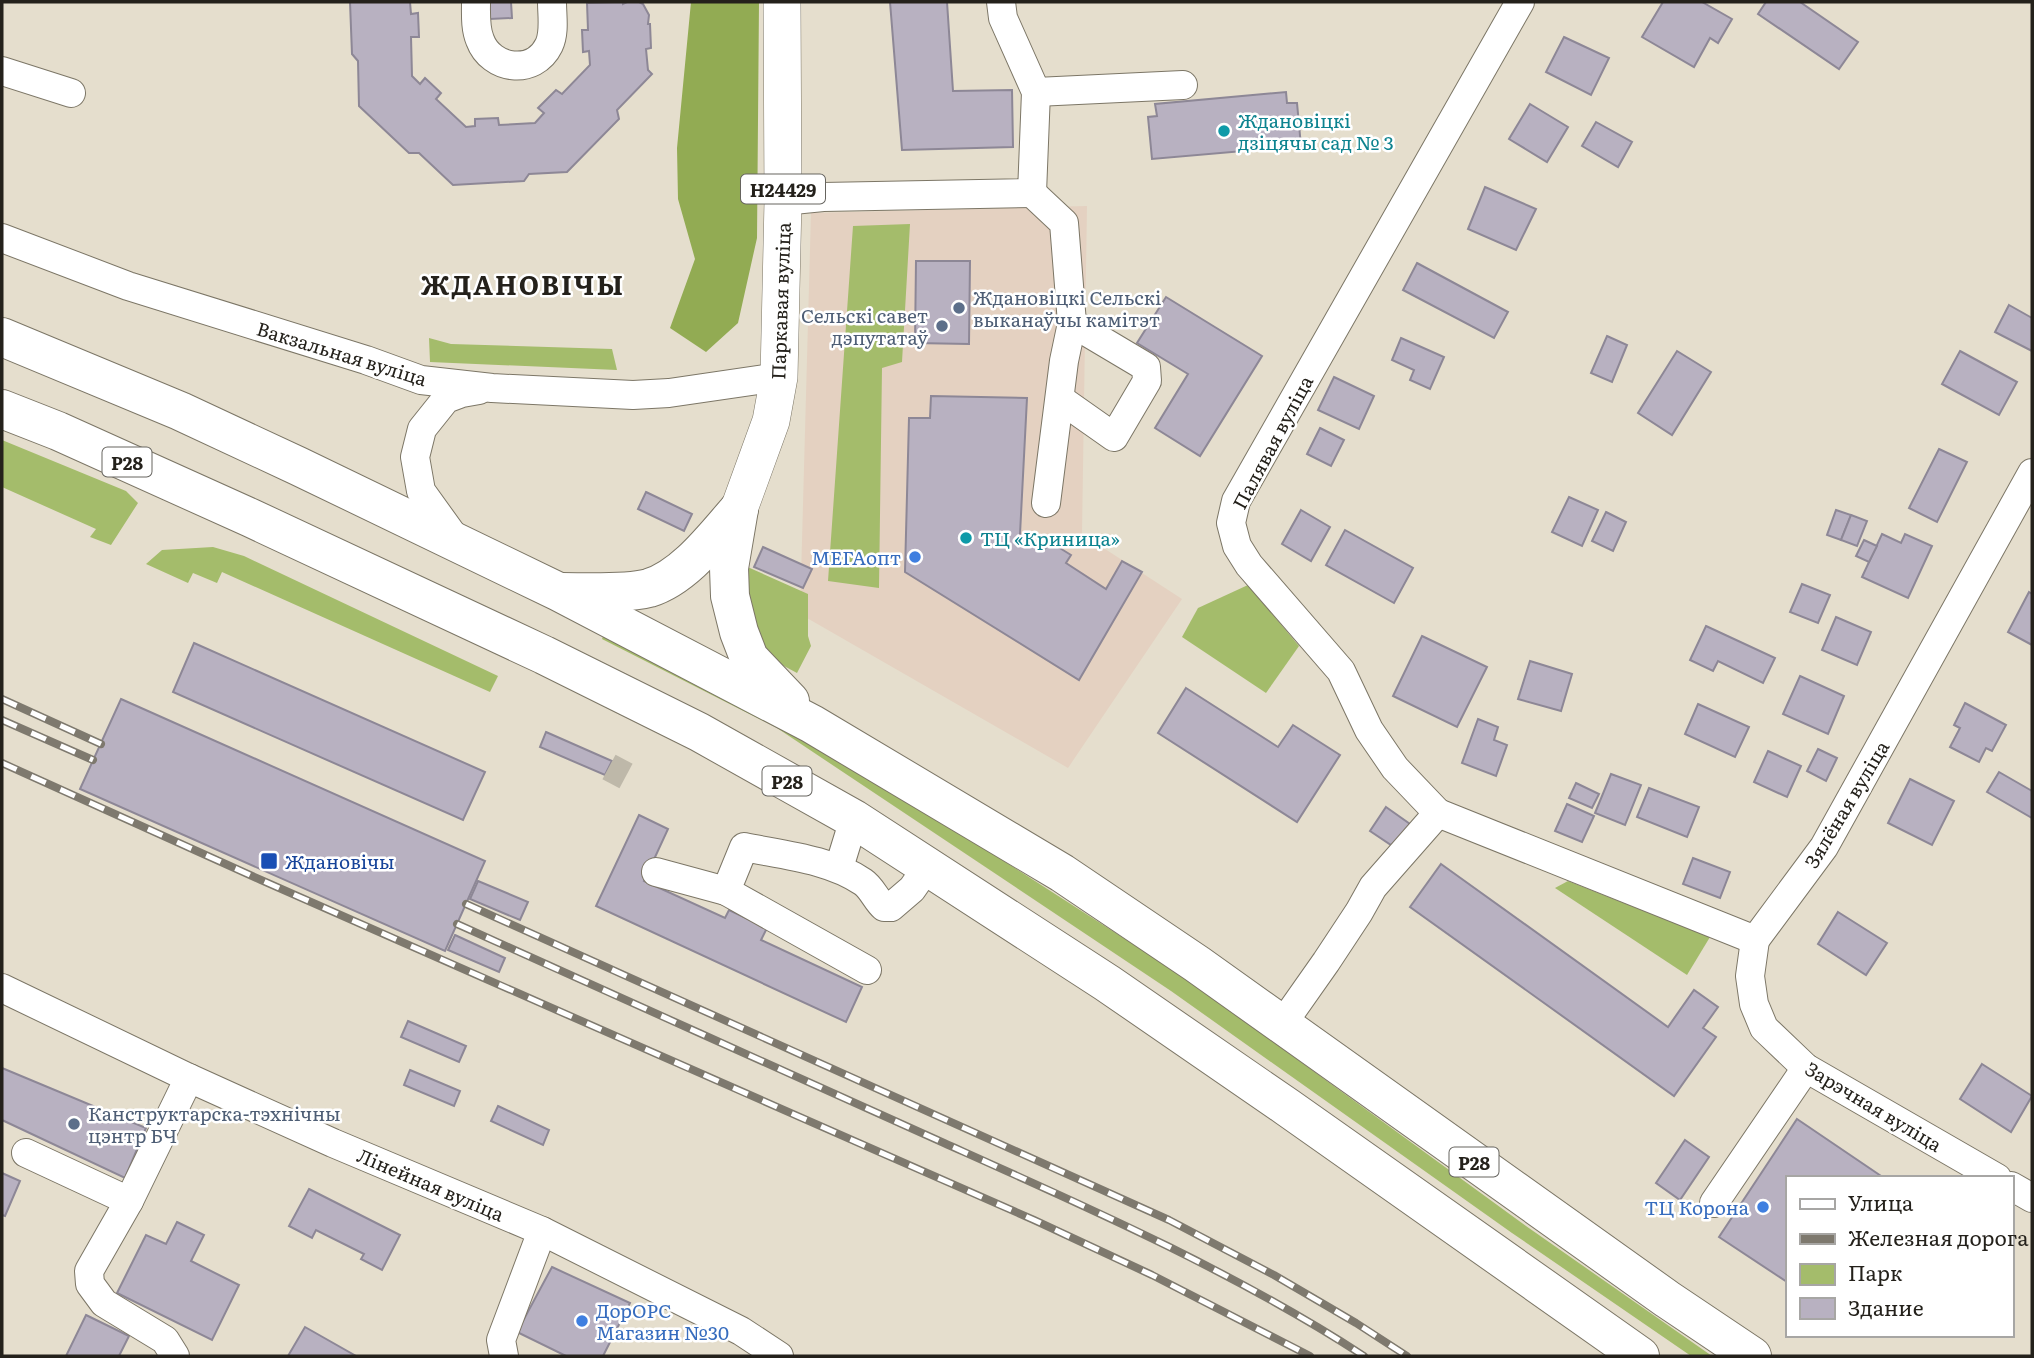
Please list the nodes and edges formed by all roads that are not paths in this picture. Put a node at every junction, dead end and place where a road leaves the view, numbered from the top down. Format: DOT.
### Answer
graph roads {
  1 [pos="476,2"];
  2 [pos="552,2"];
  3 [pos="782,2"];
  4 [pos="1001,2"];
  5 [pos="1520,2"];
  6 [pos="2,71"];
  7 [pos="1183,85"];
  8 [pos="1036,92"];
  9 [pos="71,93"];
  10 [pos="1032,193"];
  11 [pos="783,201"];
  12 [pos="2,238"];
  13 [pos="1072,323"];
  14 [pos="2,337"];
  15 [pos="779,377"];
  16 [pos="492,388"];
  17 [pos="1060,399"];
  18 [pos="2,409"];
  19 [pos="2032,473"];
  20 [pos="1046,503"];
  21 [pos="739,509"];
  22 [pos="458,543"];
  23 [pos="559,592"];
  24 [pos="812,724"];
  25 [pos="1438,813"];
  26 [pos="855,819"];
  27 [pos="928,866"];
  28 [pos="836,867"];
  29 [pos="656,872"];
  30 [pos="726,891"];
  31 [pos="1755,940"];
  32 [pos="867,970"];
  33 [pos="5,996"];
  34 [pos="1281,1026"];
  35 [pos="1807,1068"];
  36 [pos="189,1078"];
  37 [pos="26,1153"];
  38 [pos="1994,1176"];
  39 [pos="2013,1187"];
  40 [pos="2032,1198"];
  41 [pos="129,1201"];
  42 [pos="1714,1203"];
  43 [pos="541,1231"];
  44 [pos="1597,1327"];
  45 [pos="496,1351"];
  46 [pos="176,1356"];
  47 [pos="779,1356"];
  48 [pos="1625,1356"];
  49 [pos="1640,1356"];
  50 [pos="1752,1356"];
  1 -- 2 [label="street"];
  3 -- 11 [label="main road, Паркавая вуліца / Н24429"];
  4 -- 8 [label="street"];
  5 -- 25 [label="street, Палявая вуліца"];
  6 -- 9 [label="street"];
  7 -- 8 [label="street"];
  8 -- 10 [label="street"];
  10 -- 11 [label="street"];
  10 -- 13 [label="street"];
  11 -- 15 [label="main road, Паркавая вуліца / Н24429"];
  12 -- 16 [label="street, Вакзальная вуліца"];
  13 -- 17 [label="street"];
  13 -- 17 [label="street"];
  14 -- 22 [label="highway, Р28"];
  15 -- 16 [label="street, Вакзальная вуліца"];
  15 -- 21 [label="main road, Паркавая вуліца / Н24429"];
  16 -- 22 [label="street"];
  17 -- 20 [label="street"];
  18 -- 26 [label="highway, Р28"];
  19 -- 31 [label="street, Зялёная вуліца"];
  21 -- 23 [label="highway, Н24429"];
  21 -- 24 [label="highway, Н24429"];
  22 -- 23 [label="highway, Р28"];
  23 -- 24 [label="highway, Р28"];
  24 -- 34 [label="highway, Р28"];
  25 -- 31 [label="street"];
  25 -- 34 [label="street"];
  26 -- 27 [label="highway, Р28"];
  26 -- 28 [label="street"];
  27 -- 28 [label="street"];
  27 -- 44 [label="highway, Р28"];
  28 -- 30 [label="street"];
  29 -- 30 [label="street"];
  30 -- 32 [label="street"];
  31 -- 35 [label="street, Зарэчная вуліца"];
  33 -- 36 [label="street, Лінейная вуліца"];
  34 -- 50 [label="highway, Р28"];
  35 -- 38 [label="street, Зарэчная вуліца"];
  35 -- 42 [label="street"];
  36 -- 41 [label="street"];
  36 -- 43 [label="street, Лінейная вуліца"];
  37 -- 41 [label="street"];
  39 -- 40 [label="street"];
  41 -- 46 [label="street"];
  43 -- 45 [label="street"];
  43 -- 47 [label="street, Лінейная вуліца"];
  44 -- 48 [label="highway, Р28"];
  44 -- 49 [label="highway, Р28"];
}
